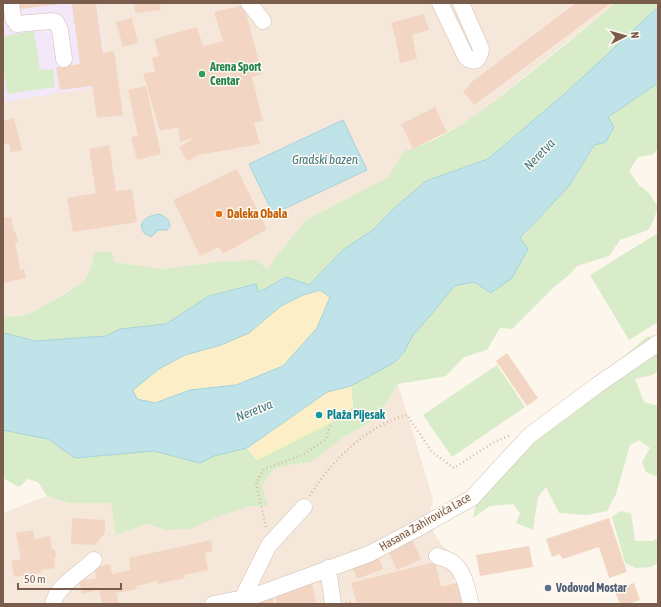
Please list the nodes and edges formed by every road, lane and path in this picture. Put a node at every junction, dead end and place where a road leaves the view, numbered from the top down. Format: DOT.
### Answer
graph roads {
  1 [pos="11,3"];
  2 [pos="249,3"];
  3 [pos="440,3"];
  4 [pos="461,3"];
  5 [pos="263,22"];
  6 [pos="64,59"];
  7 [pos="658,344"];
  8 [pos="331,423"];
  9 [pos="511,434"];
  10 [pos="304,507"];
  11 [pos="263,511"];
  12 [pos="437,556"];
  13 [pos="94,560"];
  14 [pos="328,568"];
  15 [pos="242,599"];
  16 [pos="53,604"];
  17 [pos="213,604"];
  18 [pos="333,604"];
  19 [pos="471,604"];
  1 -- 6 [label="street"];
  2 -- 5 [label="street"];
  3 -- 4 [label="street"];
  7 -- 14 [label="street, Hasana Zahirovića Lace"];
  8 -- 11 [label="path"];
  9 -- 10 [label="path"];
  10 -- 15 [label="street"];
  12 -- 19 [label="street"];
  13 -- 16 [label="street"];
  14 -- 15 [label="street, Hasana Zahirovića Lace"];
  14 -- 18 [label="street"];
  15 -- 17 [label="street, Hasana Zahirovića Lace"];
}
